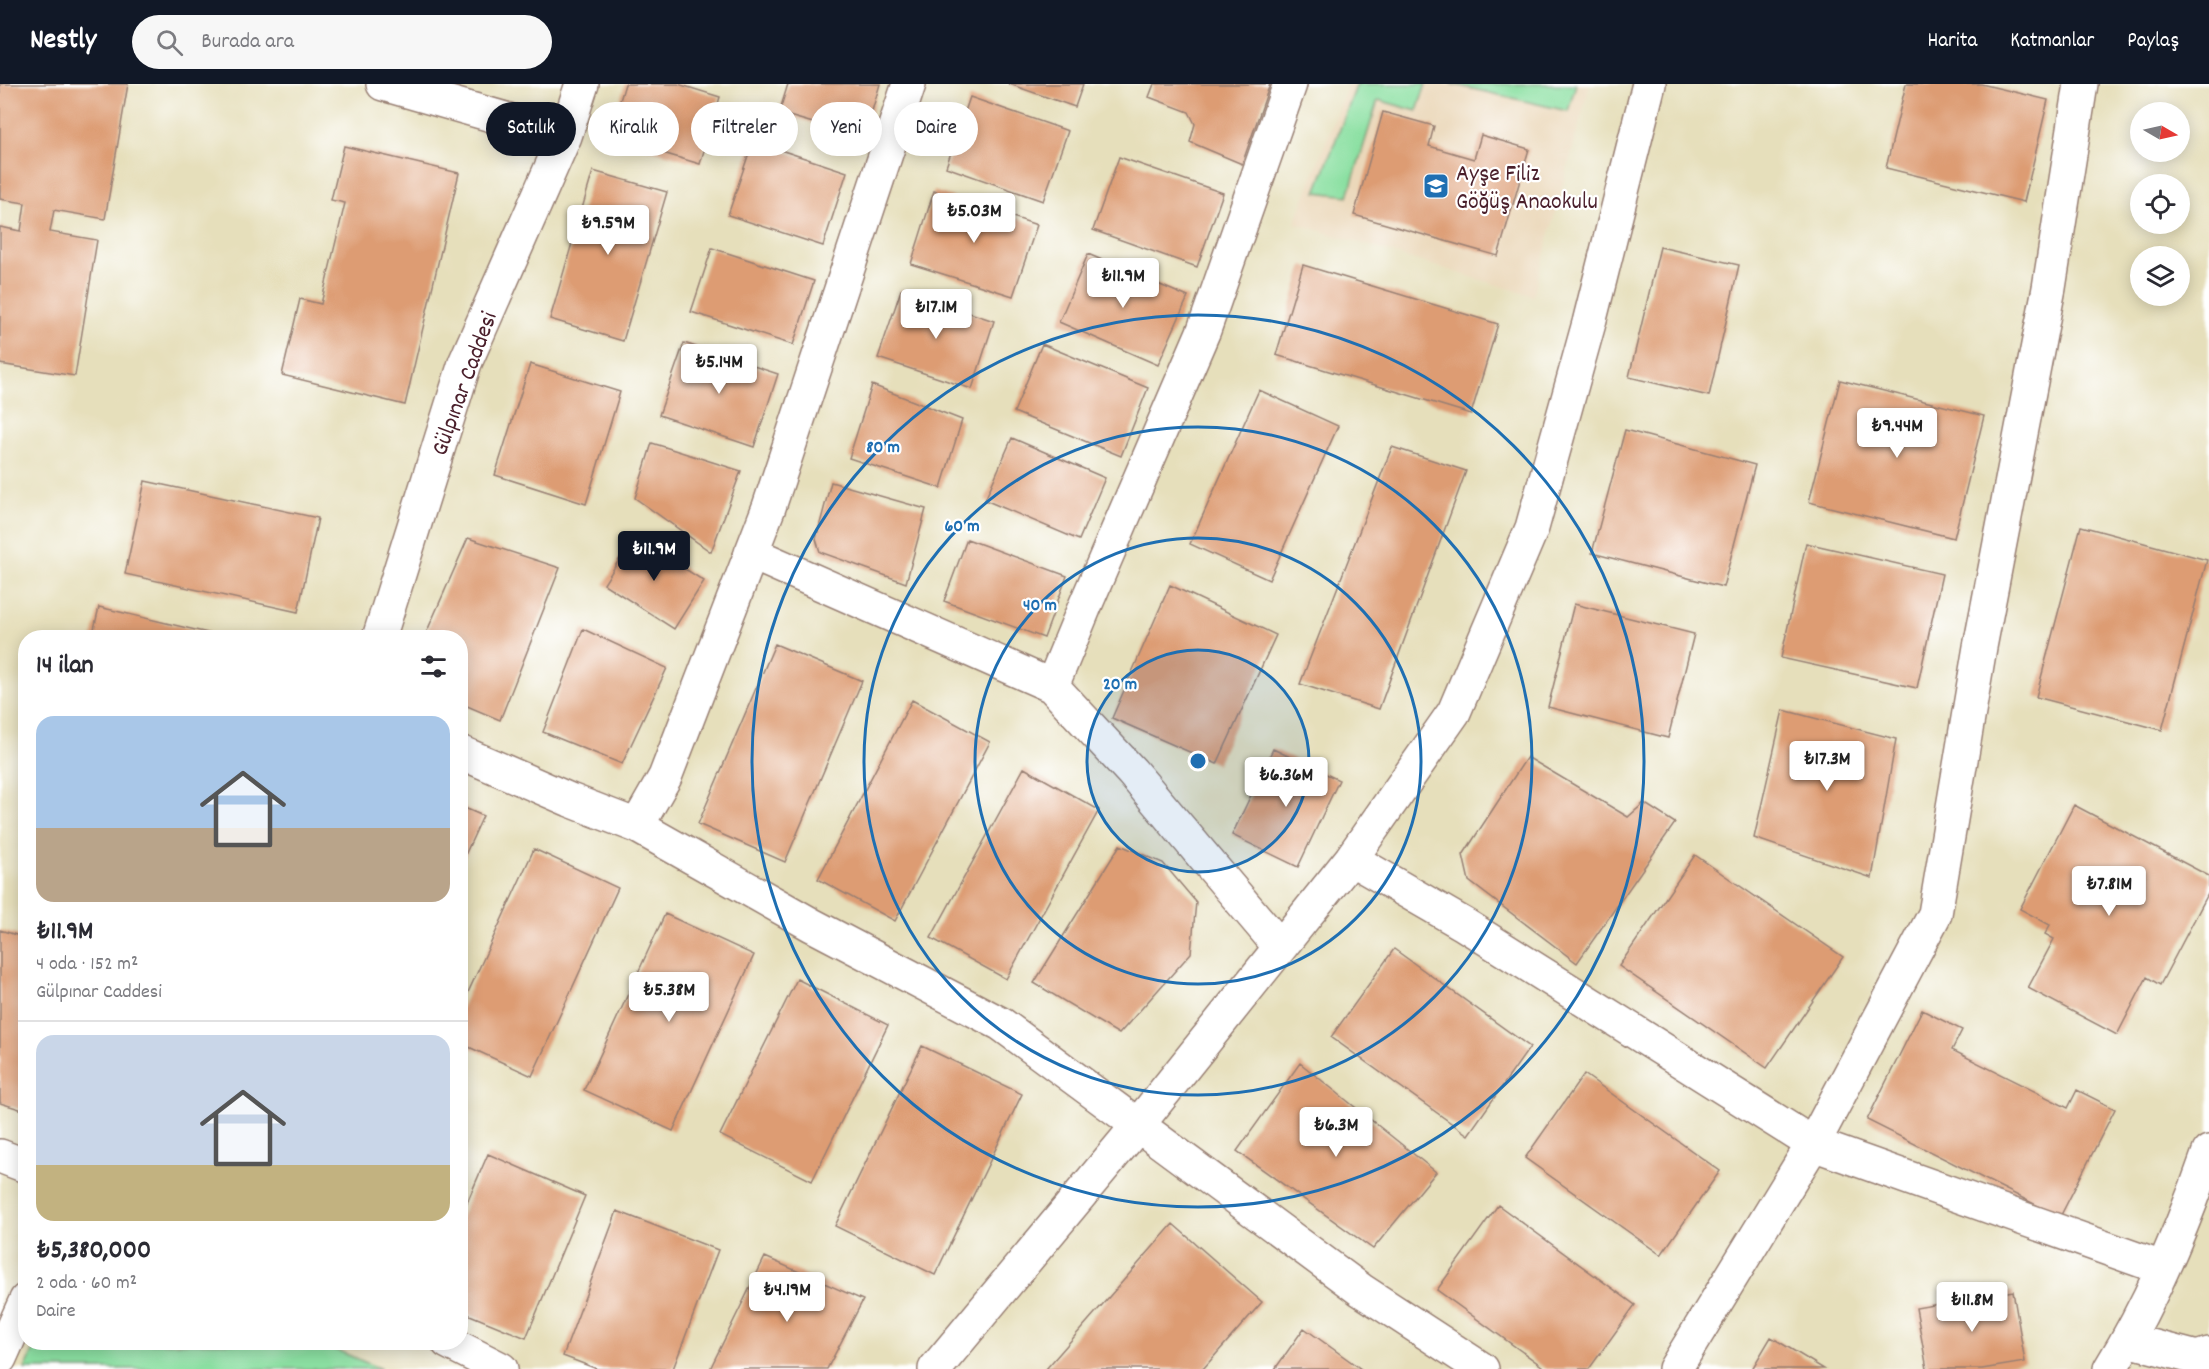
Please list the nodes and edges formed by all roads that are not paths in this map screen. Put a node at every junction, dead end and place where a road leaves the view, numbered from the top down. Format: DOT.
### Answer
graph roads {
  1 [pos="383,84"];
  2 [pos="582,84"];
  3 [pos="909,84"];
  4 [pos="1290,84"];
  5 [pos="1649,84"];
  6 [pos="2081,84"];
  7 [pos="576,102"];
  8 [pos="486,113"];
  9 [pos="556,156"];
  10 [pos="751,553"];
  11 [pos="382,630"];
  12 [pos="1052,686"];
  13 [pos="468,755"];
  14 [pos="638,826"];
  15 [pos="1351,860"];
  16 [pos="1281,947"];
  17 [pos="1138,1124"];
  18 [pos="1813,1144"];
  19 [pos="2209,1152"];
  20 [pos="0,1156"];
  21 [pos="18,1163"];
  22 [pos="2198,1210"];
  23 [pos="2162,1268"];
  24 [pos="18,1318"];
  25 [pos="2128,1340"];
  26 [pos="464,1350"];
  27 [pos="0,1358"];
  28 [pos="2205,1360"];
  29 [pos="501,1369"];
  30 [pos="935,1369"];
  31 [pos="1482,1369"];
  32 [pos="1675,1369"];
  33 [pos="2110,1369"];
  1 -- 8 [label="street"];
  2 -- 7 [label="street, Gülpınar Caddesi"];
  3 -- 10 [label="street"];
  4 -- 12 [label="street"];
  5 -- 15 [label="street"];
  6 -- 18 [label="street"];
  9 -- 11 [label="street, Gülpınar Caddesi"];
  10 -- 12 [label="street"];
  10 -- 14 [label="street"];
  12 -- 16 [label="street"];
  13 -- 14 [label="street"];
  14 -- 17 [label="street"];
  15 -- 16 [label="street"];
  15 -- 18 [label="street"];
  16 -- 17 [label="street"];
  17 -- 30 [label="street"];
  17 -- 31 [label="street"];
  18 -- 23 [label="street"];
  18 -- 32 [label="street"];
  19 -- 22 [label="street"];
  20 -- 21 [label="street"];
  22 -- 23 [label="street"];
  23 -- 25 [label="street"];
  24 -- 27 [label="street"];
  25 -- 28 [label="street"];
  25 -- 33 [label="street"];
  26 -- 29 [label="street"];
}
